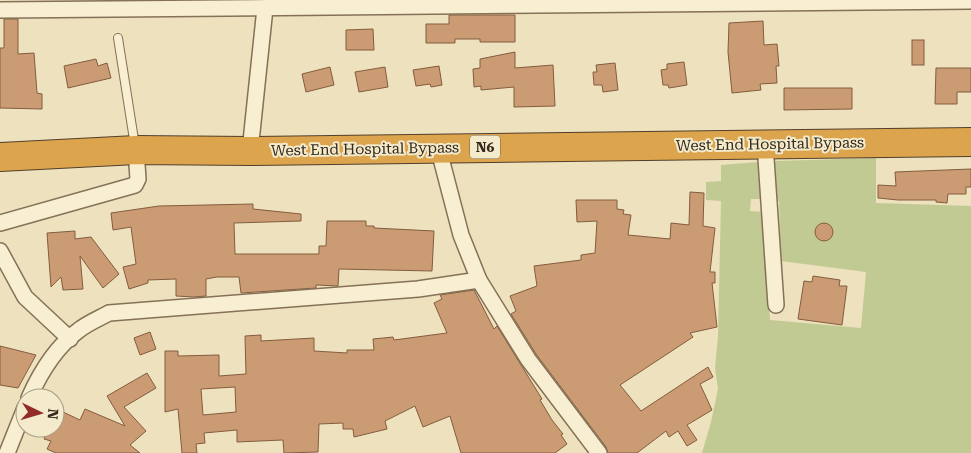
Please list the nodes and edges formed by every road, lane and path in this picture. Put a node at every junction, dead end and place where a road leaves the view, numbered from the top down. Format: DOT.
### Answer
graph roads {
  1 [pos="830,1"];
  2 [pos="971,1"];
  3 [pos="465,3"];
  4 [pos="287,4"];
  5 [pos="265,8"];
  6 [pos="0,10"];
  7 [pos="118,38"];
  8 [pos="971,142"];
  9 [pos="765,144"];
  10 [pos="438,147"];
  11 [pos="136,150"];
  12 [pos="250,151"];
  13 [pos="0,157"];
  14 [pos="0,223"];
  15 [pos="0,251"];
  16 [pos="479,280"];
  17 [pos="776,306"];
  18 [pos="70,339"];
  19 [pos="34,388"];
  20 [pos="15,433"];
  21 [pos="7,453"];
  22 [pos="598,453"];
  1 -- 2 [label="street"];
  1 -- 3 [label="street"];
  3 -- 4 [label="street"];
  4 -- 5 [label="street"];
  5 -- 6 [label="street"];
  5 -- 12 [label="street"];
  7 -- 11 [label="lane"];
  8 -- 9 [label="highway, West End Hospital Bypass / N6"];
  9 -- 10 [label="highway, West End Hospital Bypass / N6"];
  9 -- 17 [label="street"];
  10 -- 12 [label="highway, West End Hospital Bypass / N6"];
  10 -- 16 [label="street"];
  11 -- 12 [label="highway, West End Hospital Bypass / N6"];
  11 -- 13 [label="highway, West End Hospital Bypass / N6"];
  11 -- 14 [label="street"];
  15 -- 18 [label="street"];
  16 -- 18 [label="street"];
  16 -- 22 [label="street"];
  18 -- 19 [label="street"];
  20 -- 21 [label="street"];
}
